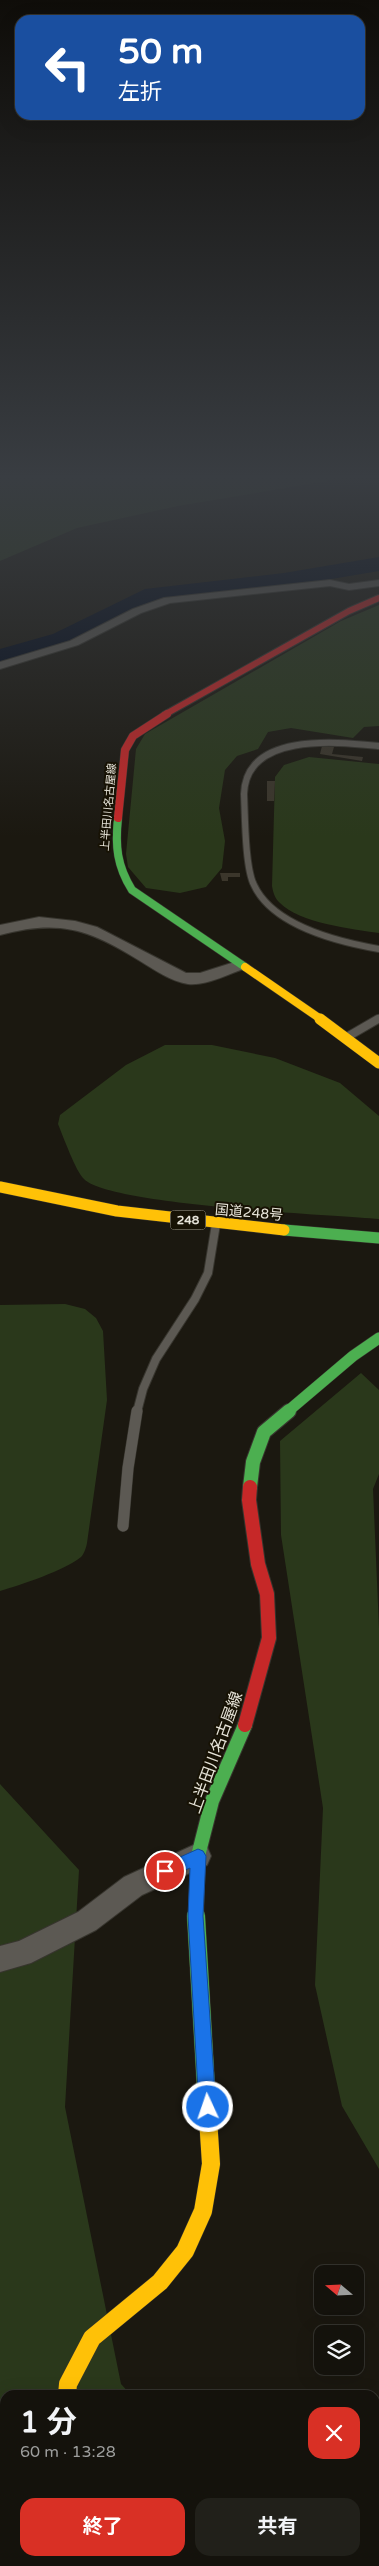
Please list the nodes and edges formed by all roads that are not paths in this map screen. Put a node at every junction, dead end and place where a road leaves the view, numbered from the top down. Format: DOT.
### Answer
graph roads {
  1 [pos="199,597"];
  2 [pos="379,598"];
  3 [pos="0,666"];
  4 [pos="379,746"];
  5 [pos="0,930"];
  6 [pos="379,949"];
  7 [pos="241,965"];
  8 [pos="379,1018"];
  9 [pos="347,1037"];
  10 [pos="379,1063"];
  11 [pos="0,1187"];
  12 [pos="216,1224"];
  13 [pos="379,1238"];
  14 [pos="379,1338"];
  15 [pos="123,1526"];
  16 [pos="198,1856"];
  17 [pos="0,1959"];
  18 [pos="67,2390"];
  1 -- 3 [label="street"];
  2 -- 7 [label="main road, 上半田川名古屋線"];
  4 -- 6 [label="lane"];
  5 -- 7 [label="street"];
  7 -- 9 [label="main road, 上半田川名古屋線"];
  8 -- 9 [label="lane"];
  9 -- 10 [label="main road, 上半田川名古屋線"];
  11 -- 12 [label="main road, 国道248号 / 248"];
  12 -- 13 [label="main road, 国道248号 / 248"];
  12 -- 15 [label="lane"];
  14 -- 16 [label="main road, 上半田川名古屋線"];
  16 -- 17 [label="street"];
  16 -- 18 [label="main road, 上半田川名古屋線"];
}
